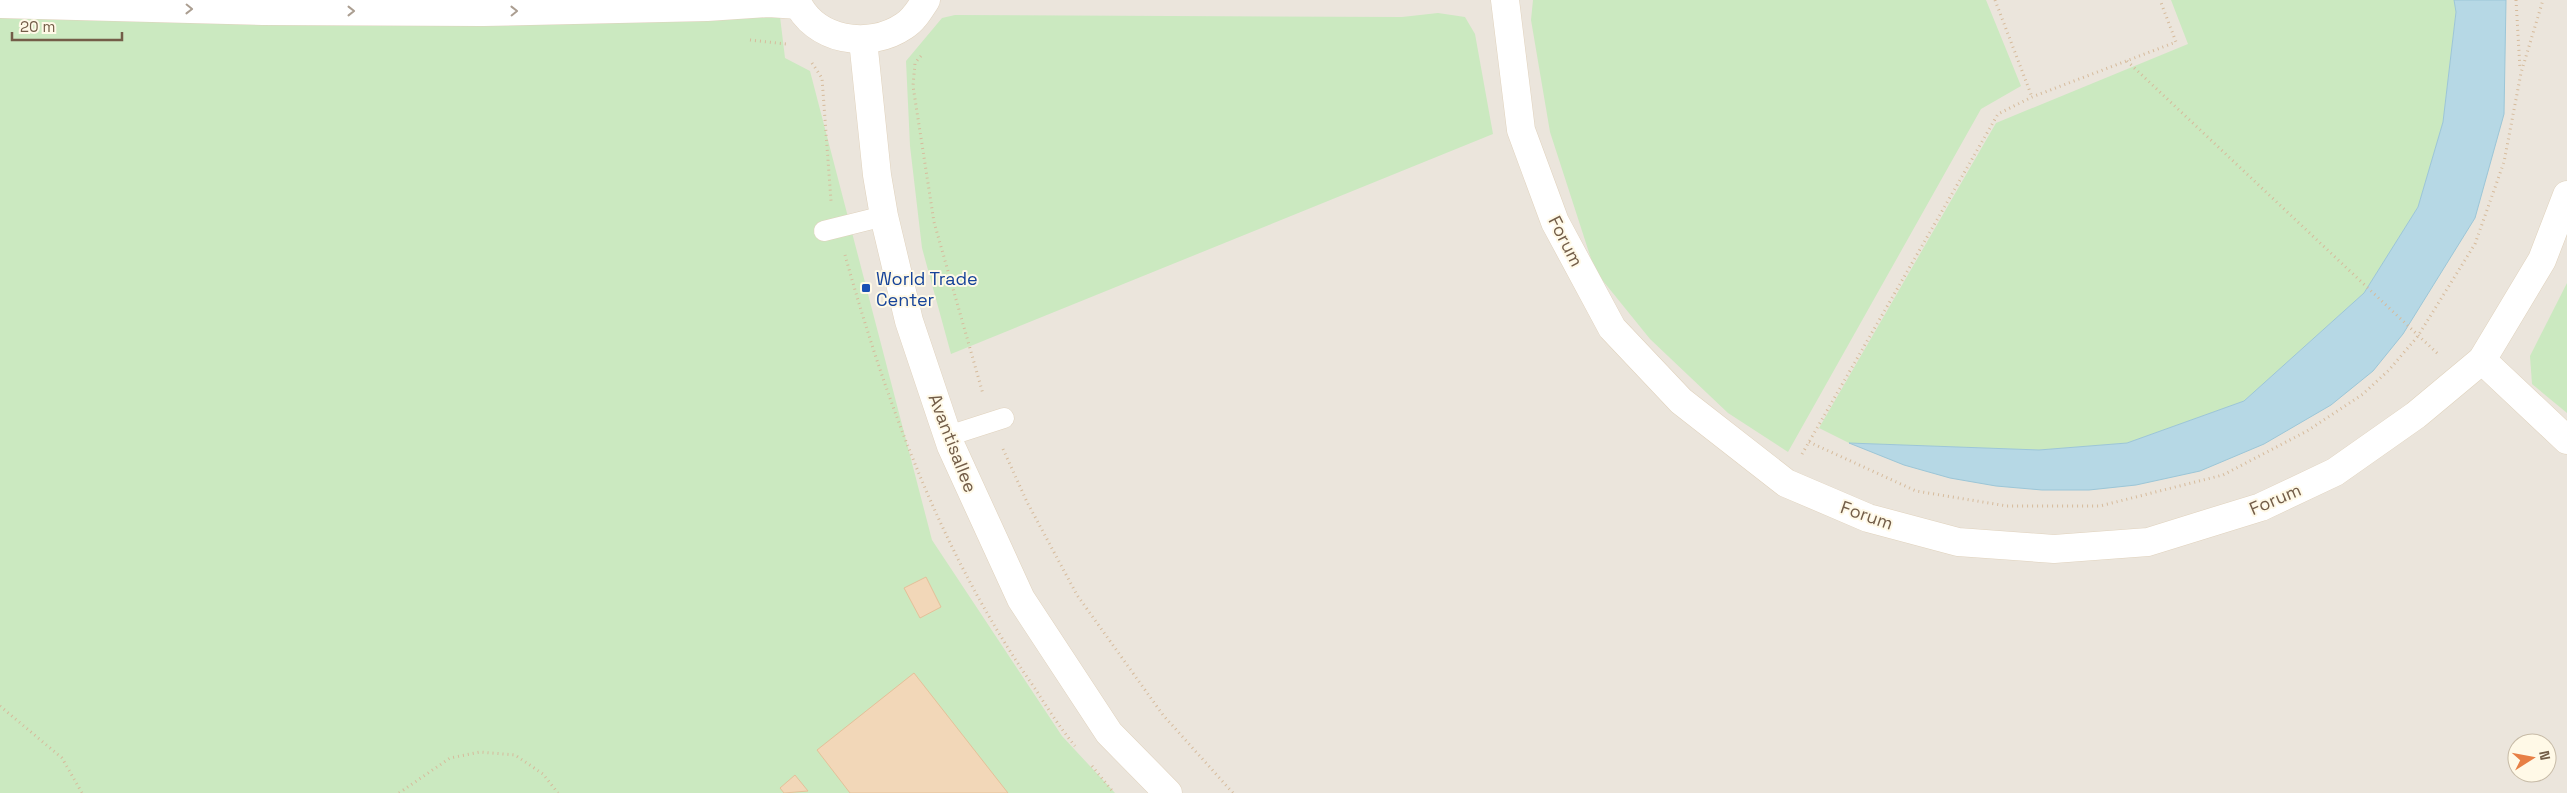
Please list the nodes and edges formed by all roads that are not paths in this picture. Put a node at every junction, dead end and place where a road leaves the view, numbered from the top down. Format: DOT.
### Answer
graph roads {
  1 [pos="926,0"];
  2 [pos="1505,0"];
  3 [pos="797,2"];
  4 [pos="0,4"];
  5 [pos="862,40"];
  6 [pos="2567,195"];
  7 [pos="884,216"];
  8 [pos="824,231"];
  9 [pos="2482,360"];
  10 [pos="1004,418"];
  11 [pos="948,436"];
  12 [pos="2567,440"];
  13 [pos="1168,793"];
  1 -- 5 [label="street"];
  2 -- 9 [label="street, Forum"];
  4 -- 3 [label="street, one-way"];
  3 -- 5 [label="street"];
  5 -- 7 [label="street, Avantisallee"];
  6 -- 9 [label="street, Forum"];
  7 -- 8 [label="lane"];
  7 -- 11 [label="street, Avantisallee"];
  9 -- 12 [label="street"];
  10 -- 11 [label="lane"];
  11 -- 13 [label="street, Avantisallee"];
}
